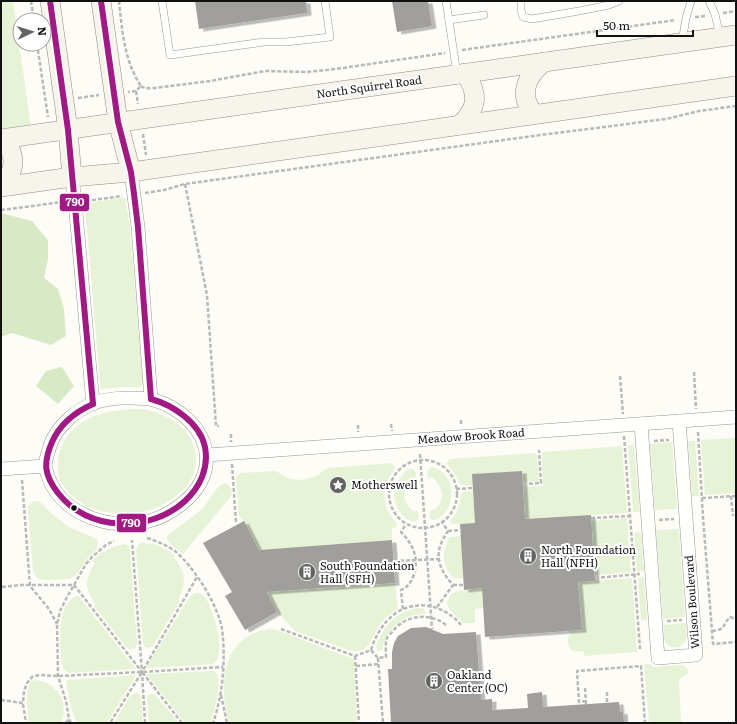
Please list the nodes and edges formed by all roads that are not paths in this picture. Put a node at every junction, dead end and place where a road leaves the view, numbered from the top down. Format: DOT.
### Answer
graph roads {
  1 [pos="50,1"];
  2 [pos="101,1"];
  3 [pos="162,1"];
  4 [pos="325,1"];
  5 [pos="446,1"];
  6 [pos="521,1"];
  7 [pos="619,1"];
  8 [pos="691,1"];
  9 [pos="709,1"];
  10 [pos="484,15"];
  11 [pos="449,20"];
  12 [pos="728,36"];
  13 [pos="682,42"];
  14 [pos="544,62"];
  15 [pos="462,74"];
  16 [pos="736,86"];
  17 [pos="534,114"];
  18 [pos="118,122"];
  19 [pos="460,125"];
  20 [pos="68,130"];
  21 [pos="2,139"];
  22 [pos="130,172"];
  23 [pos="72,177"];
  24 [pos="1,184"];
  25 [pos="1,187"];
  26 [pos="151,399"];
  27 [pos="93,404"];
  28 [pos="736,418"];
  29 [pos="679,421"];
  30 [pos="641,424"];
  31 [pos="207,455"];
  32 [pos="45,466"];
  33 [pos="1,469"];
  1 -- 20 [label="main road"];
  2 -- 18 [label="main road"];
  3 -- 4 [label="lane"];
  5 -- 11 [label="lane"];
  6 -- 7 [label="lane"];
  8 -- 13 [label="lane"];
  9 -- 12 [label="lane"];
  10 -- 11 [label="lane"];
  11 -- 15 [label="lane"];
  12 -- 13 [label="main road, North Squirrel Road"];
  13 -- 14 [label="main road, North Squirrel Road"];
  14 -- 15 [label="main road, North Squirrel Road"];
  14 -- 17 [label="main road"];
  15 -- 18 [label="main road, North Squirrel Road"];
  15 -- 19 [label="main road"];
  16 -- 17 [label="main road"];
  17 -- 19 [label="main road"];
  18 -- 20 [label="main road, North Squirrel Road"];
  18 -- 22 [label="main road"];
  19 -- 22 [label="main road"];
  20 -- 21 [label="main road, North Squirrel Road"];
  20 -- 23 [label="main road"];
  21 -- 24 [label="main road"];
  22 -- 23 [label="main road"];
  22 -- 26 [label="street"];
  23 -- 25 [label="main road"];
  23 -- 27 [label="street"];
  26 -- 27 [label="street"];
  26 -- 31 [label="street"];
  27 -- 32 [label="street"];
  28 -- 29 [label="street, Meadow Brook Road"];
  29 -- 30 [label="street, Meadow Brook Road"];
  29 -- 30 [label="street, Wilson Boulevard"];
  30 -- 31 [label="street, Meadow Brook Road"];
  31 -- 32 [label="street"];
  32 -- 33 [label="street"];
}
